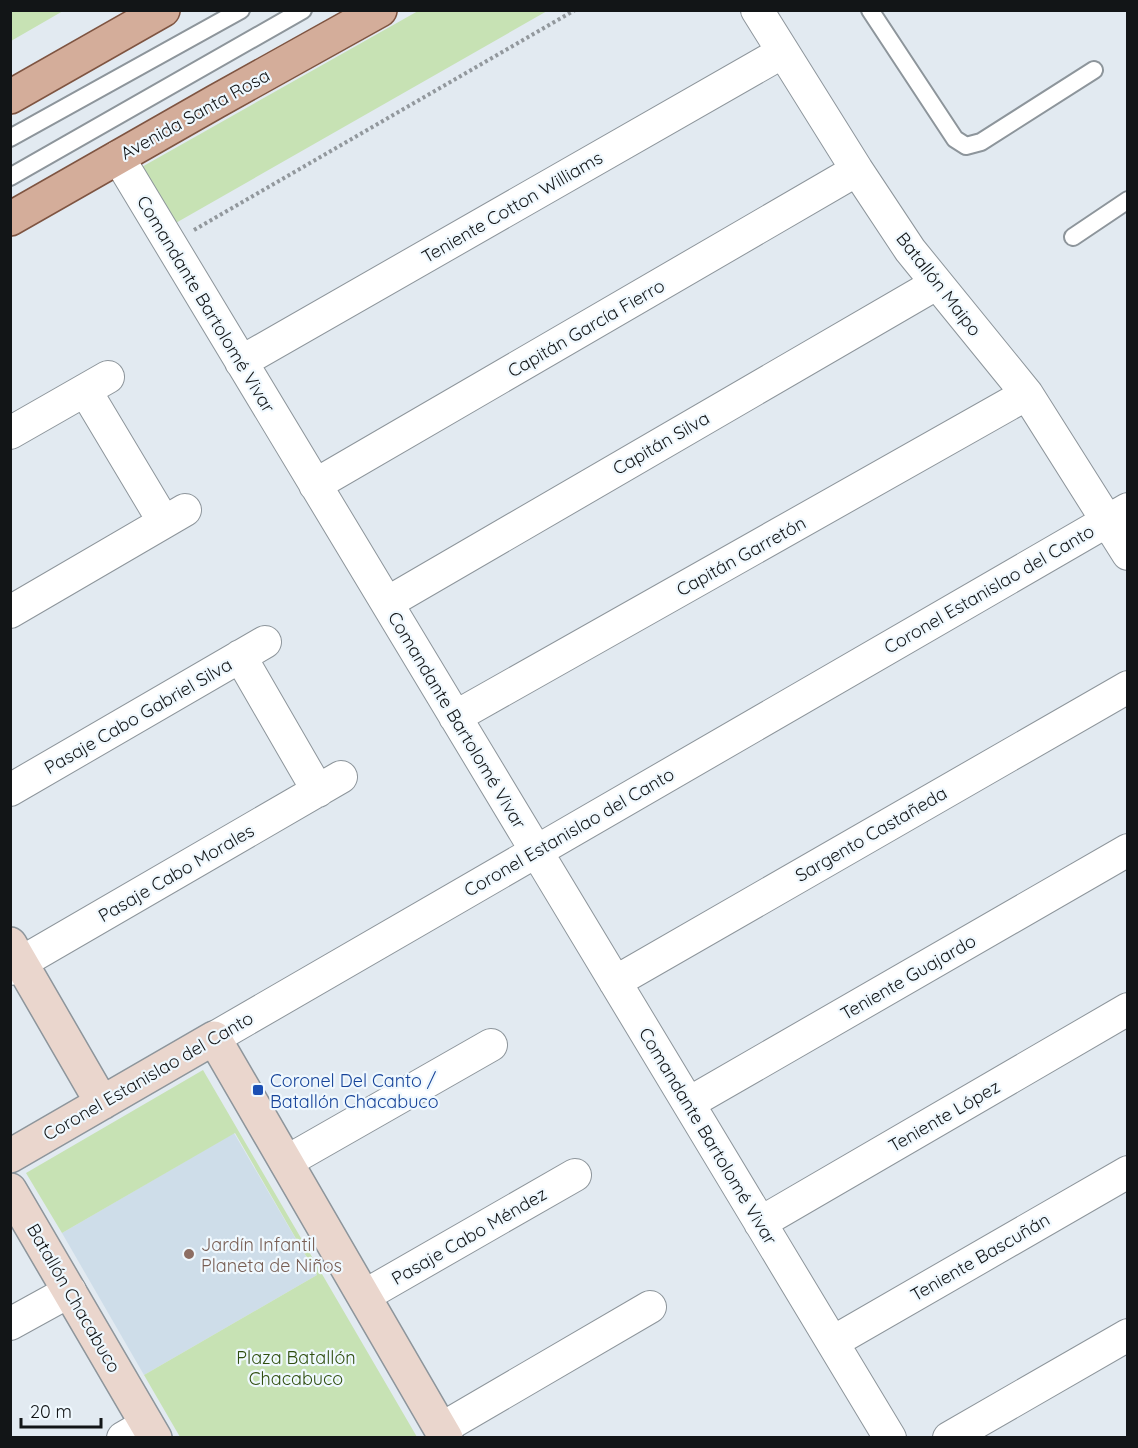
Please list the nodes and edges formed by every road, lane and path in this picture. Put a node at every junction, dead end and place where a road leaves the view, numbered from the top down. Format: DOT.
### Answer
graph roads {
  1 [pos="163,10"];
  2 [pos="241,10"];
  3 [pos="303,10"];
  4 [pos="380,10"];
  5 [pos="575,10"];
  6 [pos="757,10"];
  7 [pos="870,10"];
  8 [pos="783,52"];
  9 [pos="1094,70"];
  10 [pos="10,97"];
  11 [pos="10,138"];
  12 [pos="118,156"];
  13 [pos="857,170"];
  14 [pos="10,177"];
  15 [pos="1128,201"];
  16 [pos="10,219"];
  17 [pos="1073,237"];
  18 [pos="170,244"];
  19 [pos="936,284"];
  20 [pos="241,362"];
  21 [pos="1026,394"];
  22 [pos="10,433"];
  23 [pos="315,484"];
  24 [pos="1117,515"];
  25 [pos="1128,554"];
  26 [pos="387,603"];
  27 [pos="10,612"];
  28 [pos="252,649"];
  29 [pos="1128,687"];
  30 [pos="455,717"];
  31 [pos="10,790"];
  32 [pos="1128,850"];
  33 [pos="536,851"];
  34 [pos="14,959"];
  35 [pos="615,982"];
  36 [pos="1128,1009"];
  37 [pos="213,1038"];
  38 [pos="491,1045"];
  39 [pos="102,1103"];
  40 [pos="688,1103"];
  41 [pos="10,1156"];
  42 [pos="286,1162"];
  43 [pos="1128,1172"];
  44 [pos="575,1175"];
  45 [pos="10,1190"];
  46 [pos="760,1223"];
  47 [pos="70,1291"];
  48 [pos="364,1296"];
  49 [pos="650,1307"];
  50 [pos="10,1324"];
  51 [pos="1128,1335"];
  52 [pos="832,1342"];
  53 [pos="142,1433"];
  54 [pos="444,1433"];
  55 [pos="890,1437"];
  56 [pos="949,1437"];
  1 -- 10 [label="main road"];
  2 -- 11 [label="lane"];
  3 -- 14 [label="lane"];
  4 -- 12 [label="main road, Avenida Santa Rosa"];
  5 -- 18 [label="path"];
  6 -- 8 [label="street, Batallón Maipo"];
  7 -- 9 [label="lane"];
  8 -- 13 [label="street, Batallón Maipo"];
  8 -- 20 [label="street, Teniente Cotton Williams"];
  12 -- 16 [label="main road, Avenida Santa Rosa"];
  12 -- 18 [label="street, Comandante Bartolomé Vivar"];
  13 -- 19 [label="street, Batallón Maipo"];
  13 -- 23 [label="street, Capitán García Fierro"];
  15 -- 17 [label="lane"];
  18 -- 20 [label="street, Comandante Bartolomé Vivar"];
  19 -- 21 [label="street, Batallón Maipo"];
  19 -- 26 [label="street, Capitán Silva"];
  20 -- 23 [label="street, Comandante Bartolomé Vivar"];
  21 -- 24 [label="street, Batallón Maipo"];
  21 -- 30 [label="street, Capitán Garretón"];
  22 -- 27 [label="street"];
  23 -- 26 [label="street, Comandante Bartolomé Vivar"];
  24 -- 25 [label="street, Batallón Maipo"];
  24 -- 33 [label="street, Coronel Estanislao del Canto"];
  26 -- 30 [label="street, Comandante Bartolomé Vivar"];
  28 -- 31 [label="street, Pasaje Cabo Gabriel Silva"];
  28 -- 34 [label="street, Pasaje Cabo Morales"];
  29 -- 35 [label="street, Sargento Castañeda"];
  30 -- 33 [label="street, Comandante Bartolomé Vivar"];
  32 -- 40 [label="street, Teniente Guajardo"];
  33 -- 35 [label="street, Comandante Bartolomé Vivar"];
  33 -- 37 [label="street, Coronel Estanislao del Canto"];
  34 -- 39 [label="street"];
  35 -- 40 [label="street, Comandante Bartolomé Vivar"];
  36 -- 46 [label="street, Teniente López"];
  37 -- 39 [label="street, Coronel Estanislao del Canto"];
  37 -- 42 [label="street"];
  38 -- 42 [label="street"];
  39 -- 41 [label="street, Coronel Estanislao del Canto"];
  40 -- 46 [label="street, Comandante Bartolomé Vivar"];
  42 -- 48 [label="street"];
  43 -- 52 [label="street, Teniente Bascuñán"];
  44 -- 48 [label="street, Pasaje Cabo Méndez"];
  45 -- 47 [label="street, Batallón Chacabuco"];
  46 -- 52 [label="street, Comandante Bartolomé Vivar"];
  47 -- 50 [label="street"];
  47 -- 53 [label="street, Batallón Chacabuco"];
  48 -- 54 [label="street"];
  49 -- 54 [label="street"];
  51 -- 56 [label="street"];
  52 -- 55 [label="street, Comandante Bartolomé Vivar"];
}
